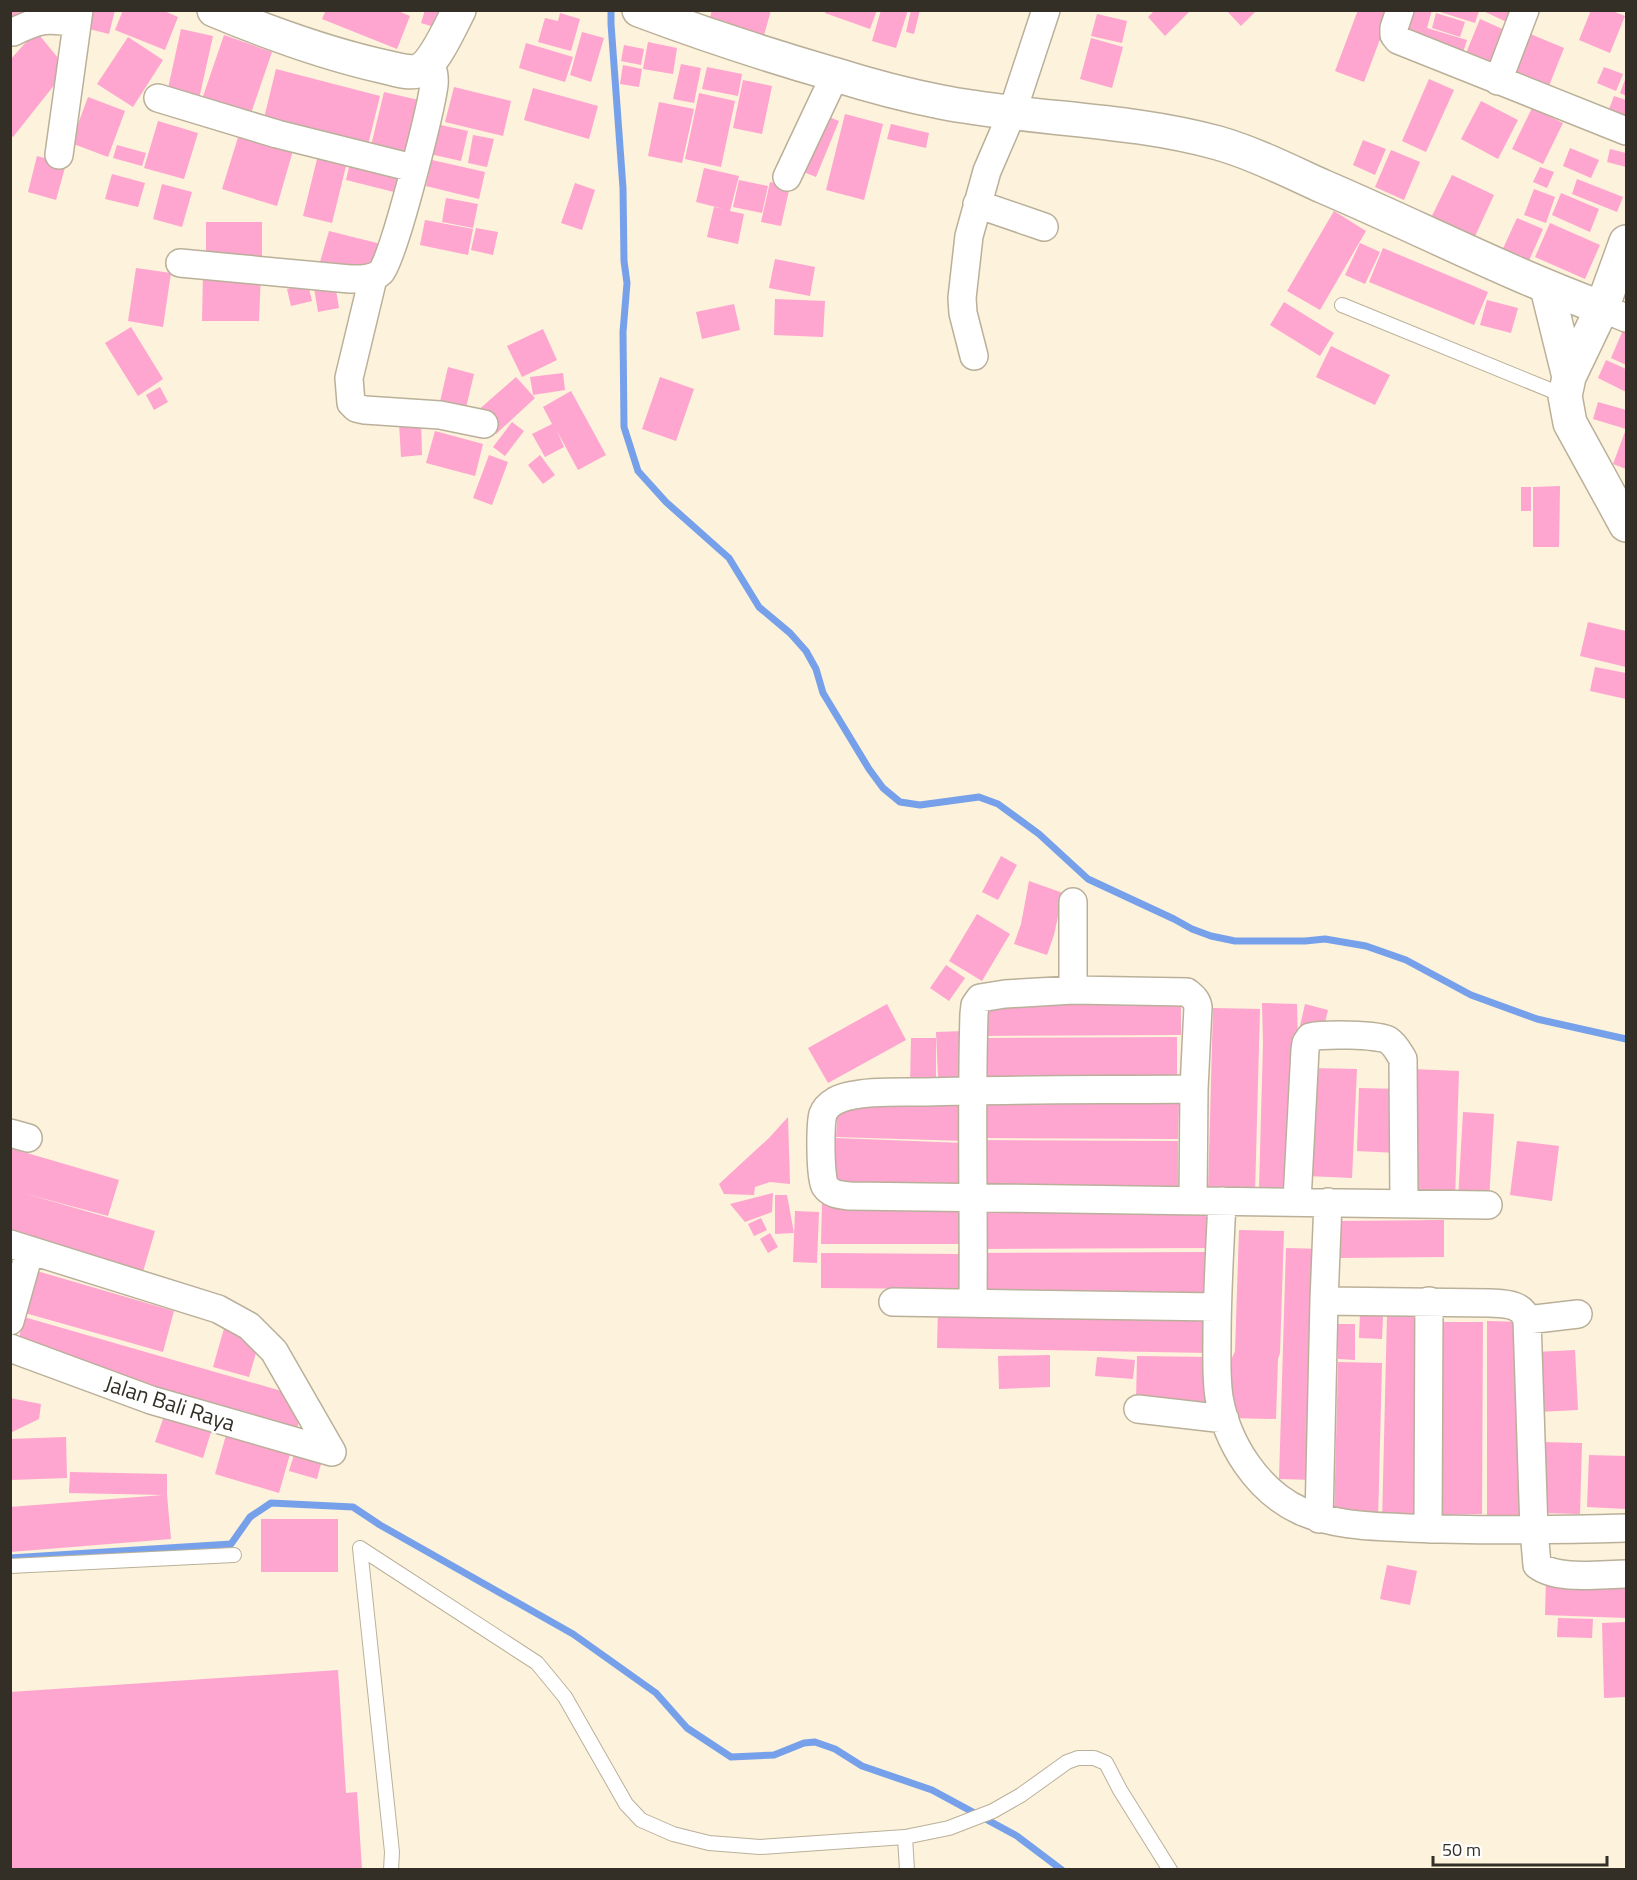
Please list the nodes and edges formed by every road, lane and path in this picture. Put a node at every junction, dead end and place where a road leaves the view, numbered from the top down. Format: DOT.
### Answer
graph roads {
  1 [pos="214,10"];
  2 [pos="459,10"];
  3 [pos="639,10"];
  4 [pos="1046,10"];
  5 [pos="1400,10"];
  6 [pos="1525,10"];
  7 [pos="78,17"];
  8 [pos="695,20"];
  9 [pos="10,31"];
  10 [pos="430,62"];
  11 [pos="835,75"];
  12 [pos="1498,81"];
  13 [pos="158,98"];
  14 [pos="1012,113"];
  15 [pos="1626,131"];
  16 [pos="59,155"];
  17 [pos="413,168"];
  18 [pos="787,177"];
  19 [pos="977,204"];
  20 [pos="1044,227"];
  21 [pos="1626,242"];
  22 [pos="180,263"];
  23 [pos="373,278"];
  24 [pos="1547,288"];
  25 [pos="1342,305"];
  26 [pos="1614,313"];
  27 [pos="974,356"];
  28 [pos="1567,386"];
  29 [pos="484,424"];
  30 [pos="1626,525"];
  31 [pos="1073,902"];
  32 [pos="1073,990"];
  33 [pos="1194,1089"];
  34 [pos="972,1090"];
  35 [pos="974,1198"];
  36 [pos="1193,1200"];
  37 [pos="1222,1201"];
  38 [pos="1297,1202"];
  39 [pos="1328,1202"];
  40 [pos="1404,1203"];
  41 [pos="1488,1205"];
  42 [pos="20,1247"];
  43 [pos="1323,1301"];
  44 [pos="1429,1301"];
  45 [pos="893,1302"];
  46 [pos="973,1303"];
  47 [pos="1217,1307"];
  48 [pos="1578,1314"];
  49 [pos="1527,1320"];
  50 [pos="10,1321"];
  51 [pos="10,1348"];
  52 [pos="1138,1409"];
  53 [pos="1225,1419"];
  54 [pos="1319,1519"];
  55 [pos="1626,1528"];
  56 [pos="1428,1529"];
  57 [pos="1534,1530"];
  58 [pos="234,1555"];
  59 [pos="10,1566"];
  60 [pos="1626,1574"];
  61 [pos="905,1837"];
  62 [pos="391,1869"];
  63 [pos="907,1869"];
  64 [pos="1170,1869"];
  1 -- 10 [label="street"];
  2 -- 10 [label="street"];
  3 -- 8 [label="street"];
  4 -- 14 [label="street"];
  5 -- 12 [label="street"];
  6 -- 12 [label="street"];
  7 -- 9 [label="street"];
  7 -- 16 [label="street"];
  8 -- 11 [label="street"];
  10 -- 17 [label="street"];
  11 -- 14 [label="street"];
  11 -- 18 [label="street"];
  12 -- 15 [label="street"];
  13 -- 17 [label="street"];
  14 -- 19 [label="street"];
  14 -- 24 [label="street"];
  17 -- 23 [label="street"];
  19 -- 20 [label="street"];
  19 -- 27 [label="street"];
  21 -- 26 [label="street"];
  22 -- 23 [label="street"];
  23 -- 29 [label="street"];
  24 -- 26 [label="street"];
  24 -- 28 [label="street"];
  25 -- 28 [label="lane"];
  26 -- 28 [label="street"];
  28 -- 30 [label="street"];
  31 -- 32 [label="street"];
  32 -- 33 [label="street"];
  32 -- 34 [label="street"];
  33 -- 34 [label="street"];
  33 -- 36 [label="street"];
  34 -- 35 [label="street"];
  34 -- 35 [label="street"];
  35 -- 36 [label="street"];
  35 -- 46 [label="street"];
  36 -- 37 [label="street"];
  37 -- 38 [label="street"];
  37 -- 47 [label="street"];
  38 -- 39 [label="street"];
  38 -- 40 [label="street"];
  39 -- 40 [label="street"];
  39 -- 43 [label="street"];
  40 -- 41 [label="street"];
  42 -- 50 [label="street"];
  42 -- 51 [label="street, Jalan Bali Raya"];
  43 -- 44 [label="street"];
  43 -- 54 [label="street"];
  44 -- 49 [label="street"];
  44 -- 56 [label="street"];
  45 -- 46 [label="street"];
  46 -- 47 [label="street"];
  47 -- 53 [label="street"];
  48 -- 49 [label="street"];
  49 -- 57 [label="street"];
  52 -- 53 [label="street"];
  53 -- 54 [label="street"];
  54 -- 56 [label="street"];
  55 -- 57 [label="street"];
  56 -- 57 [label="street"];
  57 -- 60 [label="street"];
  58 -- 59 [label="lane"];
  61 -- 62 [label="lane"];
  61 -- 63 [label="lane"];
  61 -- 64 [label="lane"];
}
